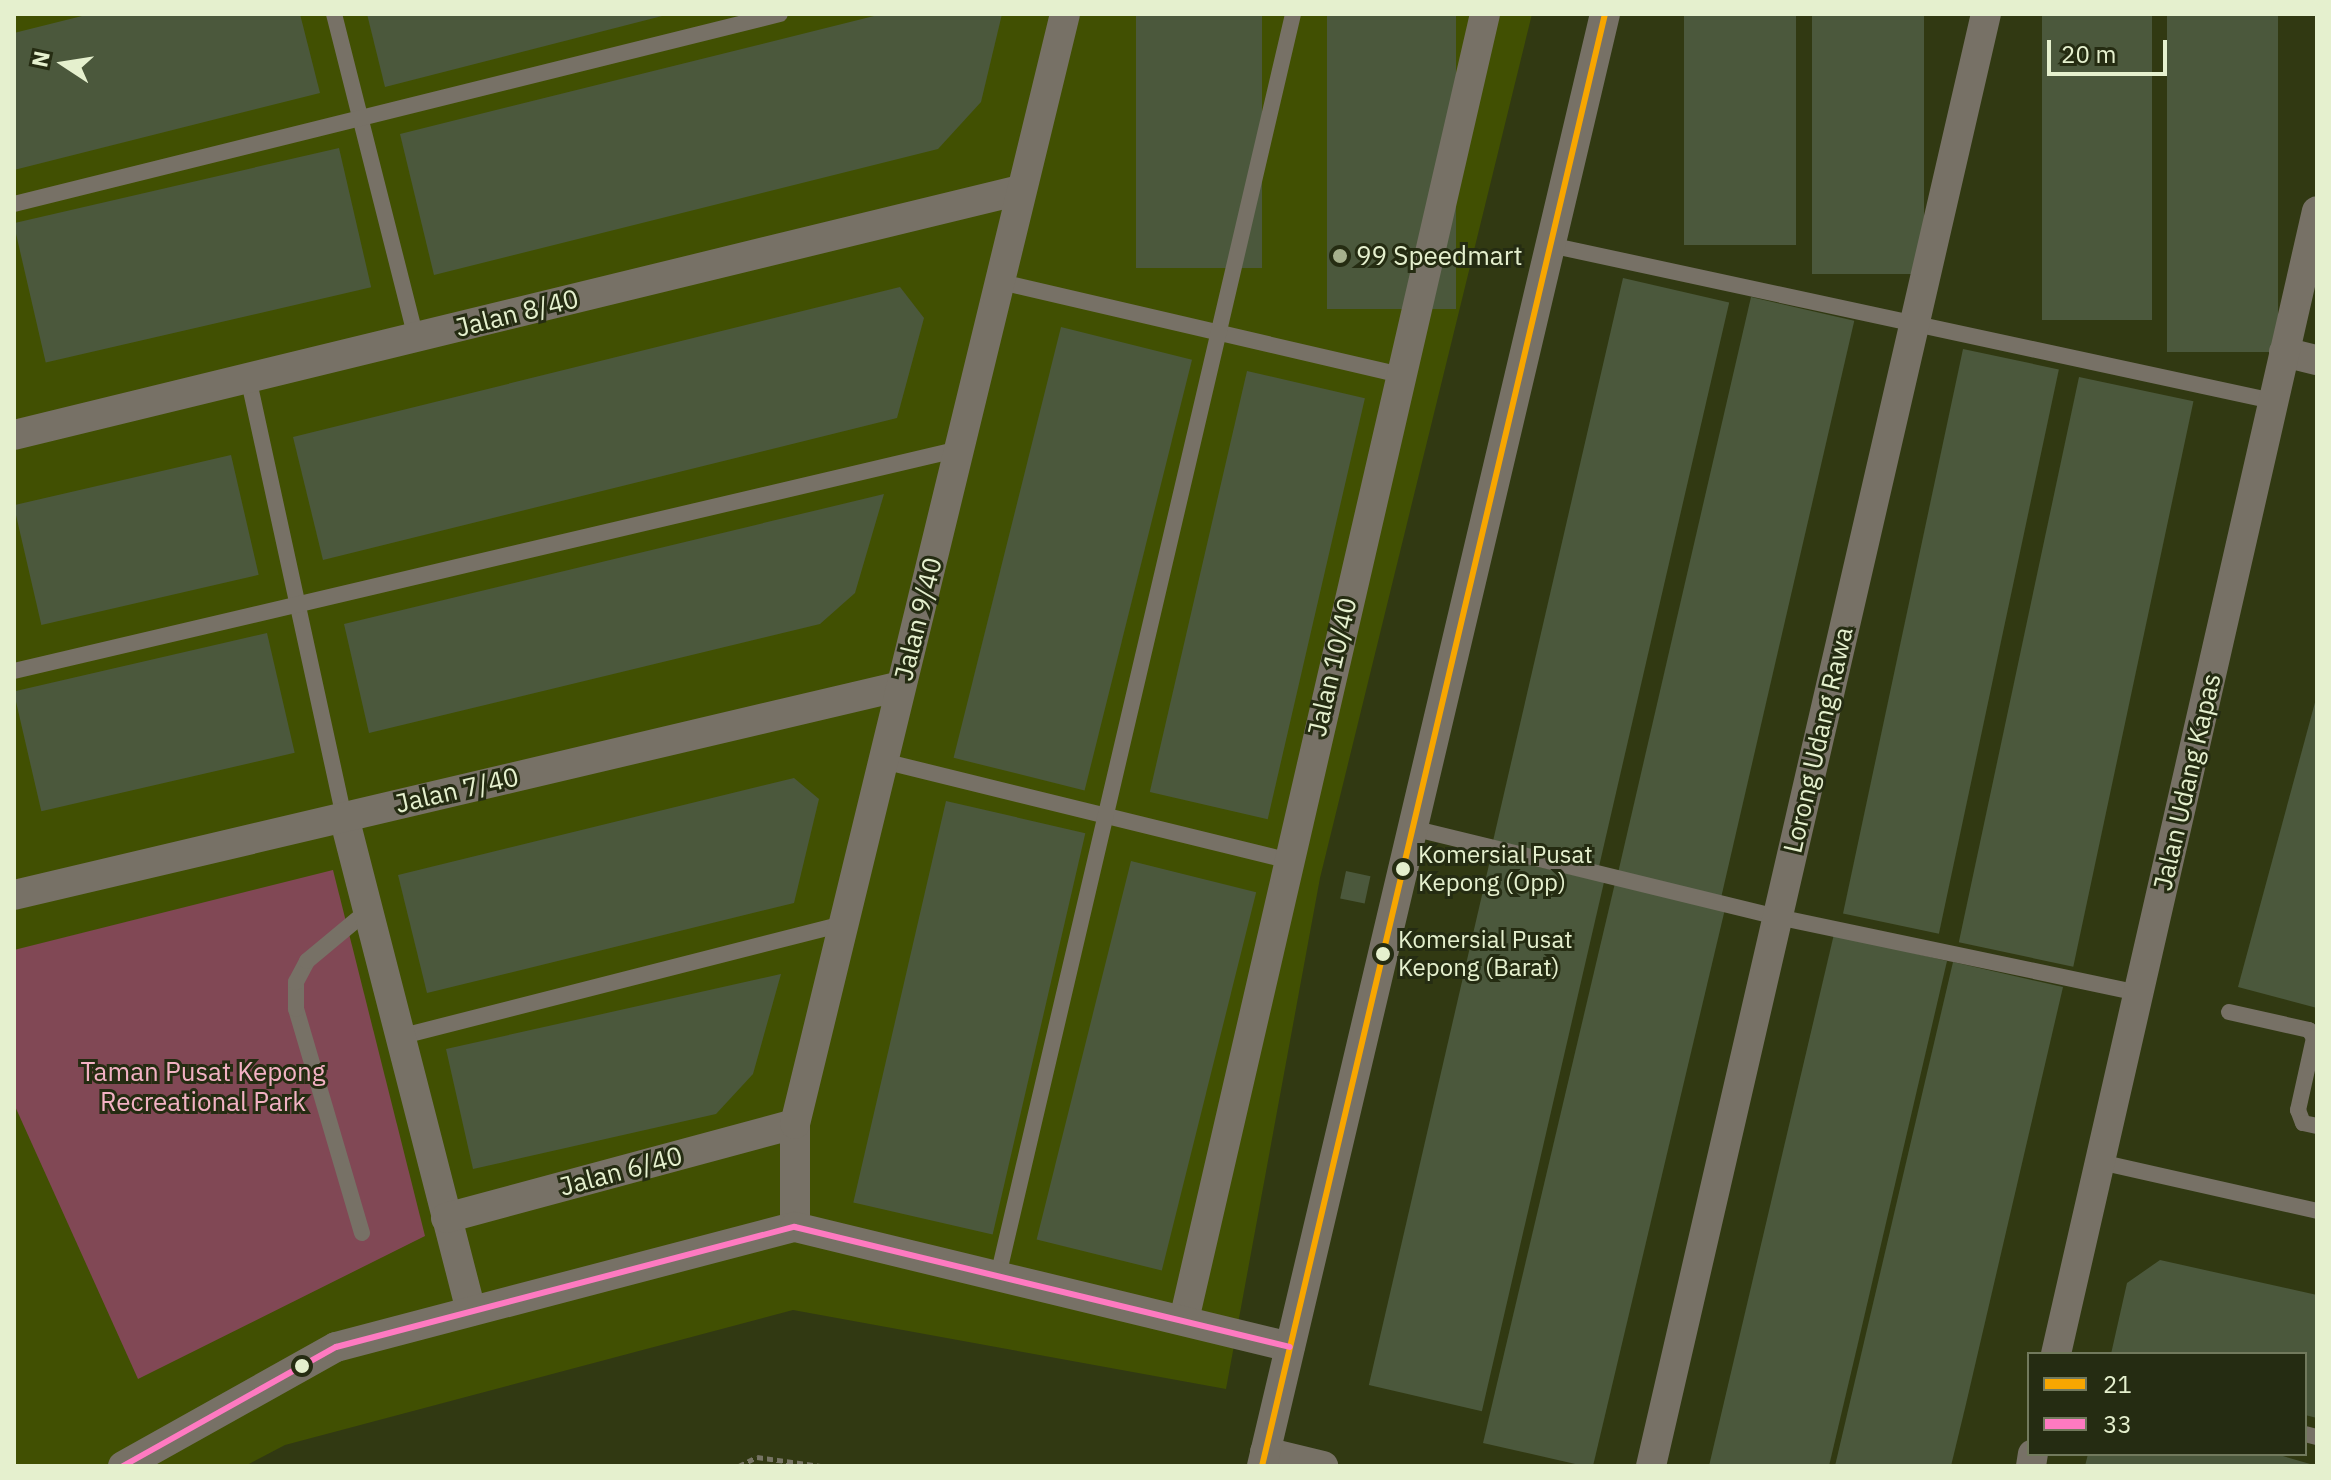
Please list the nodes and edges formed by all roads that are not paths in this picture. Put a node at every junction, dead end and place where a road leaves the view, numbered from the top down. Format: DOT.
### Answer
graph roads {
  1 [pos="334,14"];
  2 [pos="780,14"];
  3 [pos="1065,14"];
  4 [pos="1293,14"];
  5 [pos="1485,14"];
  6 [pos="1605,14"];
  7 [pos="1986,14"];
  8 [pos="362,119"];
  9 [pos="1020,190"];
  10 [pos="14,204"];
  11 [pos="2317,211"];
  12 [pos="1550,245"];
  13 [pos="1001,282"];
  14 [pos="1914,323"];
  15 [pos="1218,333"];
  16 [pos="416,338"];
  17 [pos="2284,352"];
  18 [pos="2317,360"];
  19 [pos="1401,375"];
  20 [pos="248,377"];
  21 [pos="2273,401"];
  22 [pos="14,435"];
  23 [pos="960,449"];
  24 [pos="297,603"];
  25 [pos="14,671"];
  26 [pos="901,686"];
  27 [pos="883,761"];
  28 [pos="344,817"];
  29 [pos="1105,817"];
  30 [pos="1412,828"];
  31 [pos="1287,860"];
  32 [pos="14,895"];
  33 [pos="367,911"];
  34 [pos="1778,917"];
  35 [pos="845,923"];
  36 [pos="2139,993"];
  37 [pos="2229,1012"];
  38 [pos="399,1037"];
  39 [pos="795,1124"];
  40 [pos="2317,1126"];
  41 [pos="2100,1162"];
  42 [pos="2317,1211"];
  43 [pos="446,1218"];
  44 [pos="795,1227"];
  45 [pos="362,1233"];
  46 [pos="998,1276"];
  47 [pos="471,1311"];
  48 [pos="1184,1320"];
  49 [pos="1290,1347"];
  50 [pos="2056,1352"];
  51 [pos="1263,1459"];
  52 [pos="123,1466"];
  53 [pos="1323,1466"];
  54 [pos="1651,1466"];
  1 -- 8 [label="lane"];
  2 -- 8 [label="lane"];
  3 -- 9 [label="street, Jalan 9/40"];
  4 -- 15 [label="lane"];
  5 -- 19 [label="street, Jalan 10/40"];
  6 -- 12 [label="street"];
  7 -- 14 [label="street, Lorong Udang Rawa"];
  8 -- 10 [label="lane"];
  8 -- 16 [label="lane"];
  9 -- 13 [label="street, Jalan 9/40"];
  9 -- 16 [label="street, Jalan 8/40"];
  11 -- 17 [label="street, Jalan Udang Kapas"];
  12 -- 14 [label="lane"];
  12 -- 30 [label="street"];
  13 -- 15 [label="lane"];
  13 -- 23 [label="street, Jalan 9/40"];
  14 -- 21 [label="lane"];
  14 -- 34 [label="street, Lorong Udang Rawa"];
  15 -- 19 [label="lane"];
  15 -- 29 [label="lane"];
  16 -- 20 [label="street, Jalan 8/40"];
  17 -- 18 [label="street"];
  17 -- 21 [label="street, Jalan Udang Kapas"];
  19 -- 31 [label="street, Jalan 10/40"];
  20 -- 22 [label="street, Jalan 8/40"];
  20 -- 24 [label="lane"];
  21 -- 36 [label="street, Jalan Udang Kapas"];
  23 -- 24 [label="lane"];
  23 -- 26 [label="street, Jalan 9/40"];
  24 -- 25 [label="lane"];
  24 -- 28 [label="lane"];
  26 -- 27 [label="street, Jalan 9/40"];
  26 -- 28 [label="street, Jalan 7/40"];
  27 -- 29 [label="lane"];
  27 -- 35 [label="street, Jalan 9/40"];
  28 -- 32 [label="street, Jalan 7/40"];
  28 -- 33 [label="street"];
  29 -- 31 [label="lane"];
  29 -- 46 [label="lane"];
  30 -- 34 [label="lane"];
  30 -- 49 [label="street"];
  31 -- 48 [label="street, Jalan 10/40"];
  33 -- 38 [label="street"];
  33 -- 45 [label="lane"];
  34 -- 36 [label="lane"];
  34 -- 54 [label="street, Lorong Udang Rawa"];
  35 -- 38 [label="lane"];
  35 -- 39 [label="street, Jalan 9/40"];
  36 -- 41 [label="street, Jalan Udang Kapas"];
  37 -- 40 [label="lane"];
  38 -- 43 [label="street"];
  39 -- 43 [label="street, Jalan 6/40"];
  39 -- 44 [label="street, Jalan 9/40"];
  41 -- 42 [label="lane"];
  41 -- 50 [label="street, Jalan Udang Kapas"];
  43 -- 47 [label="street"];
  44 -- 46 [label="street"];
  44 -- 47 [label="street"];
  46 -- 48 [label="street"];
  47 -- 52 [label="street"];
  48 -- 49 [label="street"];
  49 -- 51 [label="street"];
  51 -- 53 [label="street"];
}
